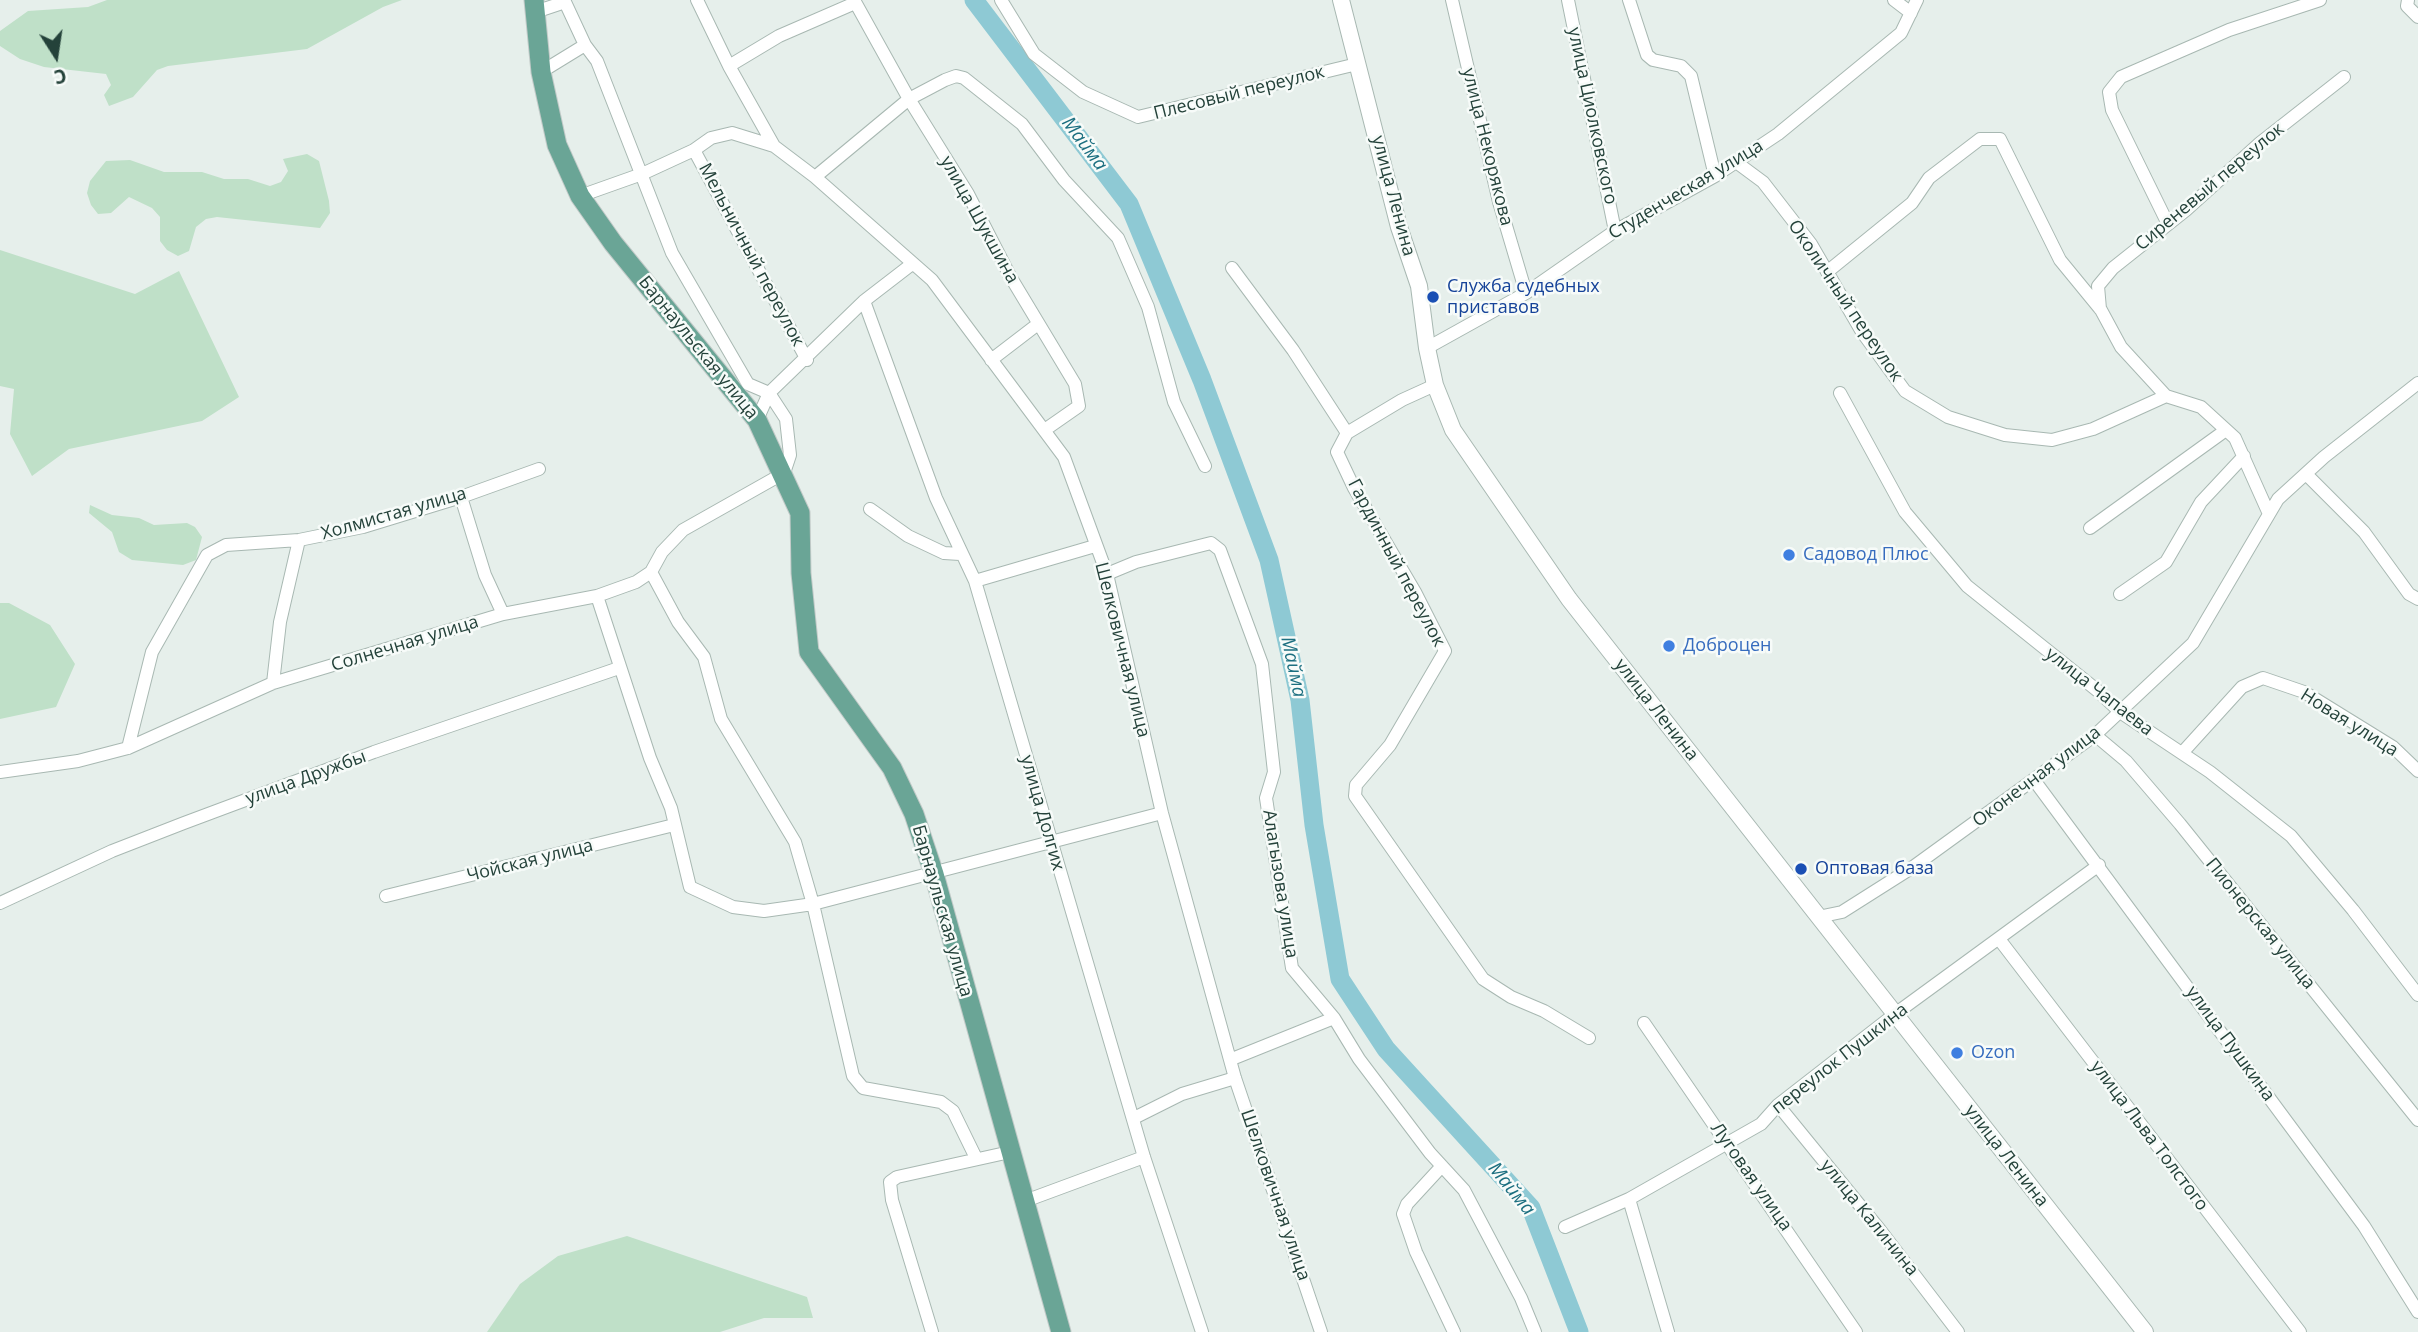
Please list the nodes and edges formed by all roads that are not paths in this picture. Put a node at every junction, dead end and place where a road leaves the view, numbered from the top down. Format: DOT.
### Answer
graph roads {
  1 [pos="697,0"];
  2 [pos="1002,0"];
  3 [pos="1341,0"];
  4 [pos="1452,0"];
  5 [pos="1568,0"];
  6 [pos="1629,0"];
  7 [pos="1894,0"];
  8 [pos="1917,0"];
  9 [pos="2320,0"];
  10 [pos="2408,0"];
  11 [pos="565,1"];
  12 [pos="855,1"];
  13 [pos="535,6"];
  14 [pos="1910,13"];
  15 [pos="2418,17"];
  16 [pos="585,45"];
  17 [pos="1357,64"];
  18 [pos="729,66"];
  19 [pos="541,72"];
  20 [pos="2344,77"];
  21 [pos="909,99"];
  22 [pos="774,146"];
  23 [pos="695,150"];
  24 [pos="1736,162"];
  25 [pos="642,174"];
  26 [pos="1716,176"];
  27 [pos="815,177"];
  28 [pos="580,196"];
  29 [pos="2168,225"];
  30 [pos="1615,231"];
  31 [pos="912,264"];
  32 [pos="1232,268"];
  33 [pos="1827,272"];
  34 [pos="1526,293"];
  35 [pos="864,301"];
  36 [pos="2101,310"];
  37 [pos="1038,324"];
  38 [pos="1427,348"];
  39 [pos="807,360"];
  40 [pos="990,360"];
  41 [pos="2418,383"];
  42 [pos="1435,385"];
  43 [pos="769,393"];
  44 [pos="1840,393"];
  45 [pos="2166,396"];
  46 [pos="757,420"];
  47 [pos="1046,429"];
  48 [pos="2227,430"];
  49 [pos="1347,433"];
  50 [pos="2244,457"];
  51 [pos="1205,466"];
  52 [pos="539,468"];
  53 [pos="784,473"];
  54 [pos="2308,475"];
  55 [pos="461,497"];
  56 [pos="870,509"];
  57 [pos="2269,513"];
  58 [pos="2090,528"];
  59 [pos="299,540"];
  60 [pos="1095,546"];
  61 [pos="960,554"];
  62 [pos="650,572"];
  63 [pos="1107,574"];
  64 [pos="975,581"];
  65 [pos="2120,594"];
  66 [pos="597,596"];
  67 [pos="2418,599"];
  68 [pos="503,614"];
  69 [pos="619,668"];
  70 [pos="273,683"];
  71 [pos="2120,712"];
  72 [pos="2095,735"];
  73 [pos="128,748"];
  74 [pos="2182,754"];
  75 [pos="2418,771"];
  76 [pos="0,772"];
  77 [pos="2034,780"];
  78 [pos="1162,813"];
  79 [pos="674,825"];
  80 [pos="1050,842"];
  81 [pos="2099,864"];
  82 [pos="934,874"];
  83 [pos="386,896"];
  84 [pos="0,904"];
  85 [pos="813,904"];
  86 [pos="1818,917"];
  87 [pos="1999,939"];
  88 [pos="2418,995"];
  89 [pos="1895,1014"];
  90 [pos="1334,1018"];
  91 [pos="1644,1023"];
  92 [pos="1589,1038"];
  93 [pos="1232,1059"];
  94 [pos="1235,1078"];
  95 [pos="1777,1105"];
  96 [pos="1134,1118"];
  97 [pos="2418,1120"];
  98 [pos="1728,1145"];
  99 [pos="1010,1152"];
  100 [pos="1144,1157"];
  101 [pos="976,1158"];
  102 [pos="1442,1166"];
  103 [pos="1629,1199"];
  104 [pos="1025,1201"];
  105 [pos="1565,1227"];
  106 [pos="2418,1312"];
  107 [pos="932,1332"];
  108 [pos="1061,1332"];
  109 [pos="1202,1332"];
  110 [pos="1321,1332"];
  111 [pos="1454,1332"];
  112 [pos="1535,1332"];
  113 [pos="1668,1332"];
  114 [pos="1857,1332"];
  115 [pos="1958,1332"];
  116 [pos="2145,1332"];
  117 [pos="2300,1332"];
  1 -- 18 [label="street, Шелковичная улица"];
  2 -- 17 [label="street, Плесовый переулок"];
  3 -- 17 [label="street, улица Ленина"];
  4 -- 34 [label="street, улица Некорякова"];
  5 -- 30 [label="street, улица Циолковского"];
  6 -- 26 [label="street"];
  7 -- 14 [label="street"];
  8 -- 14 [label="street, Студенческая улица"];
  9 -- 29 [label="street"];
  10 -- 15 [label="street"];
  11 -- 13 [label="street"];
  11 -- 16 [label="street"];
  12 -- 18 [label="street"];
  12 -- 21 [label="street, улица Шукшина"];
  13 -- 19 [label="main road, Барнаульская улица"];
  14 -- 24 [label="street, Студенческая улица"];
  16 -- 19 [label="street"];
  16 -- 25 [label="street"];
  17 -- 38 [label="street, улица Ленина"];
  18 -- 22 [label="street, Шелковичная улица"];
  19 -- 28 [label="main road, Барнаульская улица"];
  20 -- 29 [label="street, Сиреневый переулок"];
  21 -- 27 [label="street"];
  21 -- 37 [label="street, улица Шукшина"];
  21 -- 51 [label="street"];
  22 -- 23 [label="street"];
  22 -- 27 [label="street, Шелковичная улица"];
  23 -- 25 [label="street"];
  23 -- 39 [label="street, Мельничный переулок"];
  24 -- 26 [label="street, Студенческая улица"];
  24 -- 33 [label="street, Околичный переулок"];
  25 -- 28 [label="street"];
  25 -- 43 [label="street"];
  26 -- 30 [label="street, Студенческая улица"];
  27 -- 31 [label="street, Шелковичная улица"];
  28 -- 46 [label="main road, Барнаульская улица"];
  29 -- 36 [label="street, Сиреневый переулок"];
  30 -- 34 [label="street, Студенческая улица"];
  31 -- 35 [label="street"];
  31 -- 40 [label="street, Шелковичная улица"];
  32 -- 49 [label="street"];
  33 -- 36 [label="street"];
  33 -- 45 [label="street, Околичный переулок"];
  34 -- 38 [label="street, Студенческая улица"];
  35 -- 39 [label="street"];
  35 -- 61 [label="street, улица Долгих"];
  36 -- 45 [label="street"];
  37 -- 40 [label="street"];
  37 -- 47 [label="street, улица Шукшина"];
  38 -- 42 [label="street, улица Ленина"];
  39 -- 43 [label="street"];
  40 -- 47 [label="street, Шелковичная улица"];
  41 -- 54 [label="street, Оконечная улица"];
  42 -- 49 [label="street"];
  42 -- 86 [label="street, улица Ленина"];
  43 -- 46 [label="street"];
  43 -- 53 [label="street"];
  44 -- 71 [label="street, улица Чапаева"];
  45 -- 48 [label="street"];
  46 -- 53 [label="main road, Барнаульская улица"];
  47 -- 60 [label="street, Шелковичная улица"];
  48 -- 50 [label="street"];
  48 -- 58 [label="street"];
  49 -- 92 [label="street, Гардинный переулок"];
  50 -- 57 [label="street"];
  50 -- 65 [label="street"];
  52 -- 55 [label="street, Холмистая улица"];
  53 -- 62 [label="street, Солнечная улица"];
  53 -- 82 [label="main road, Барнаульская улица"];
  54 -- 57 [label="street, Оконечная улица"];
  54 -- 67 [label="street"];
  55 -- 59 [label="street, Холмистая улица"];
  55 -- 68 [label="street"];
  56 -- 61 [label="street"];
  57 -- 71 [label="street, Оконечная улица"];
  59 -- 70 [label="street"];
  59 -- 73 [label="street, Холмистая улица"];
  60 -- 63 [label="street, Шелковичная улица"];
  60 -- 64 [label="street"];
  61 -- 64 [label="street, улица Долгих"];
  62 -- 66 [label="street, Солнечная улица"];
  62 -- 85 [label="street"];
  63 -- 78 [label="street, Шелковичная улица"];
  63 -- 90 [label="street, Алагызова улица"];
  64 -- 80 [label="street, улица Долгих"];
  66 -- 68 [label="street, Солнечная улица"];
  66 -- 69 [label="street"];
  68 -- 70 [label="street, Солнечная улица"];
  69 -- 79 [label="street"];
  69 -- 84 [label="street, улица Дружбы"];
  70 -- 73 [label="street, Солнечная улица"];
  71 -- 72 [label="street, Оконечная улица"];
  71 -- 74 [label="street, улица Чапаева"];
  72 -- 77 [label="street, Оконечная улица"];
  72 -- 97 [label="street, Пионерская улица"];
  73 -- 76 [label="street, Солнечная улица"];
  74 -- 75 [label="street, Новая улица"];
  74 -- 88 [label="street, улица Чапаева"];
  77 -- 81 [label="street, улица Пушкина"];
  77 -- 86 [label="street, Оконечная улица"];
  78 -- 80 [label="street"];
  78 -- 93 [label="street, Шелковичная улица"];
  79 -- 83 [label="street, Чойская улица"];
  79 -- 85 [label="street"];
  80 -- 82 [label="street"];
  80 -- 96 [label="street, улица Долгих"];
  81 -- 87 [label="street, переулок Пушкина"];
  81 -- 106 [label="street, улица Пушкина"];
  82 -- 85 [label="street"];
  82 -- 99 [label="main road, Барнаульская улица"];
  85 -- 101 [label="street"];
  86 -- 89 [label="street, улица Ленина"];
  87 -- 89 [label="street, переулок Пушкина"];
  87 -- 117 [label="street, улица Льва Толстого"];
  89 -- 95 [label="street, переулок Пушкина"];
  89 -- 116 [label="street, улица Ленина"];
  90 -- 93 [label="street"];
  90 -- 102 [label="street, Алагызова улица"];
  91 -- 98 [label="street, Луговая улица"];
  93 -- 94 [label="street, Шелковичная улица"];
  94 -- 96 [label="street"];
  94 -- 110 [label="street, Шелковичная улица"];
  95 -- 98 [label="street, переулок Пушкина"];
  95 -- 115 [label="street, улица Калинина"];
  96 -- 100 [label="street, улица Долгих"];
  98 -- 103 [label="street, переулок Пушкина"];
  98 -- 114 [label="street, Луговая улица"];
  99 -- 101 [label="street"];
  99 -- 104 [label="main road, Барнаульская улица"];
  100 -- 104 [label="street"];
  100 -- 109 [label="street, улица Долгих"];
  101 -- 107 [label="street"];
  102 -- 111 [label="street"];
  102 -- 112 [label="street, Алагызова улица"];
  103 -- 105 [label="street, переулок Пушкина"];
  103 -- 113 [label="street"];
  104 -- 108 [label="main road, Барнаульская улица"];
}
